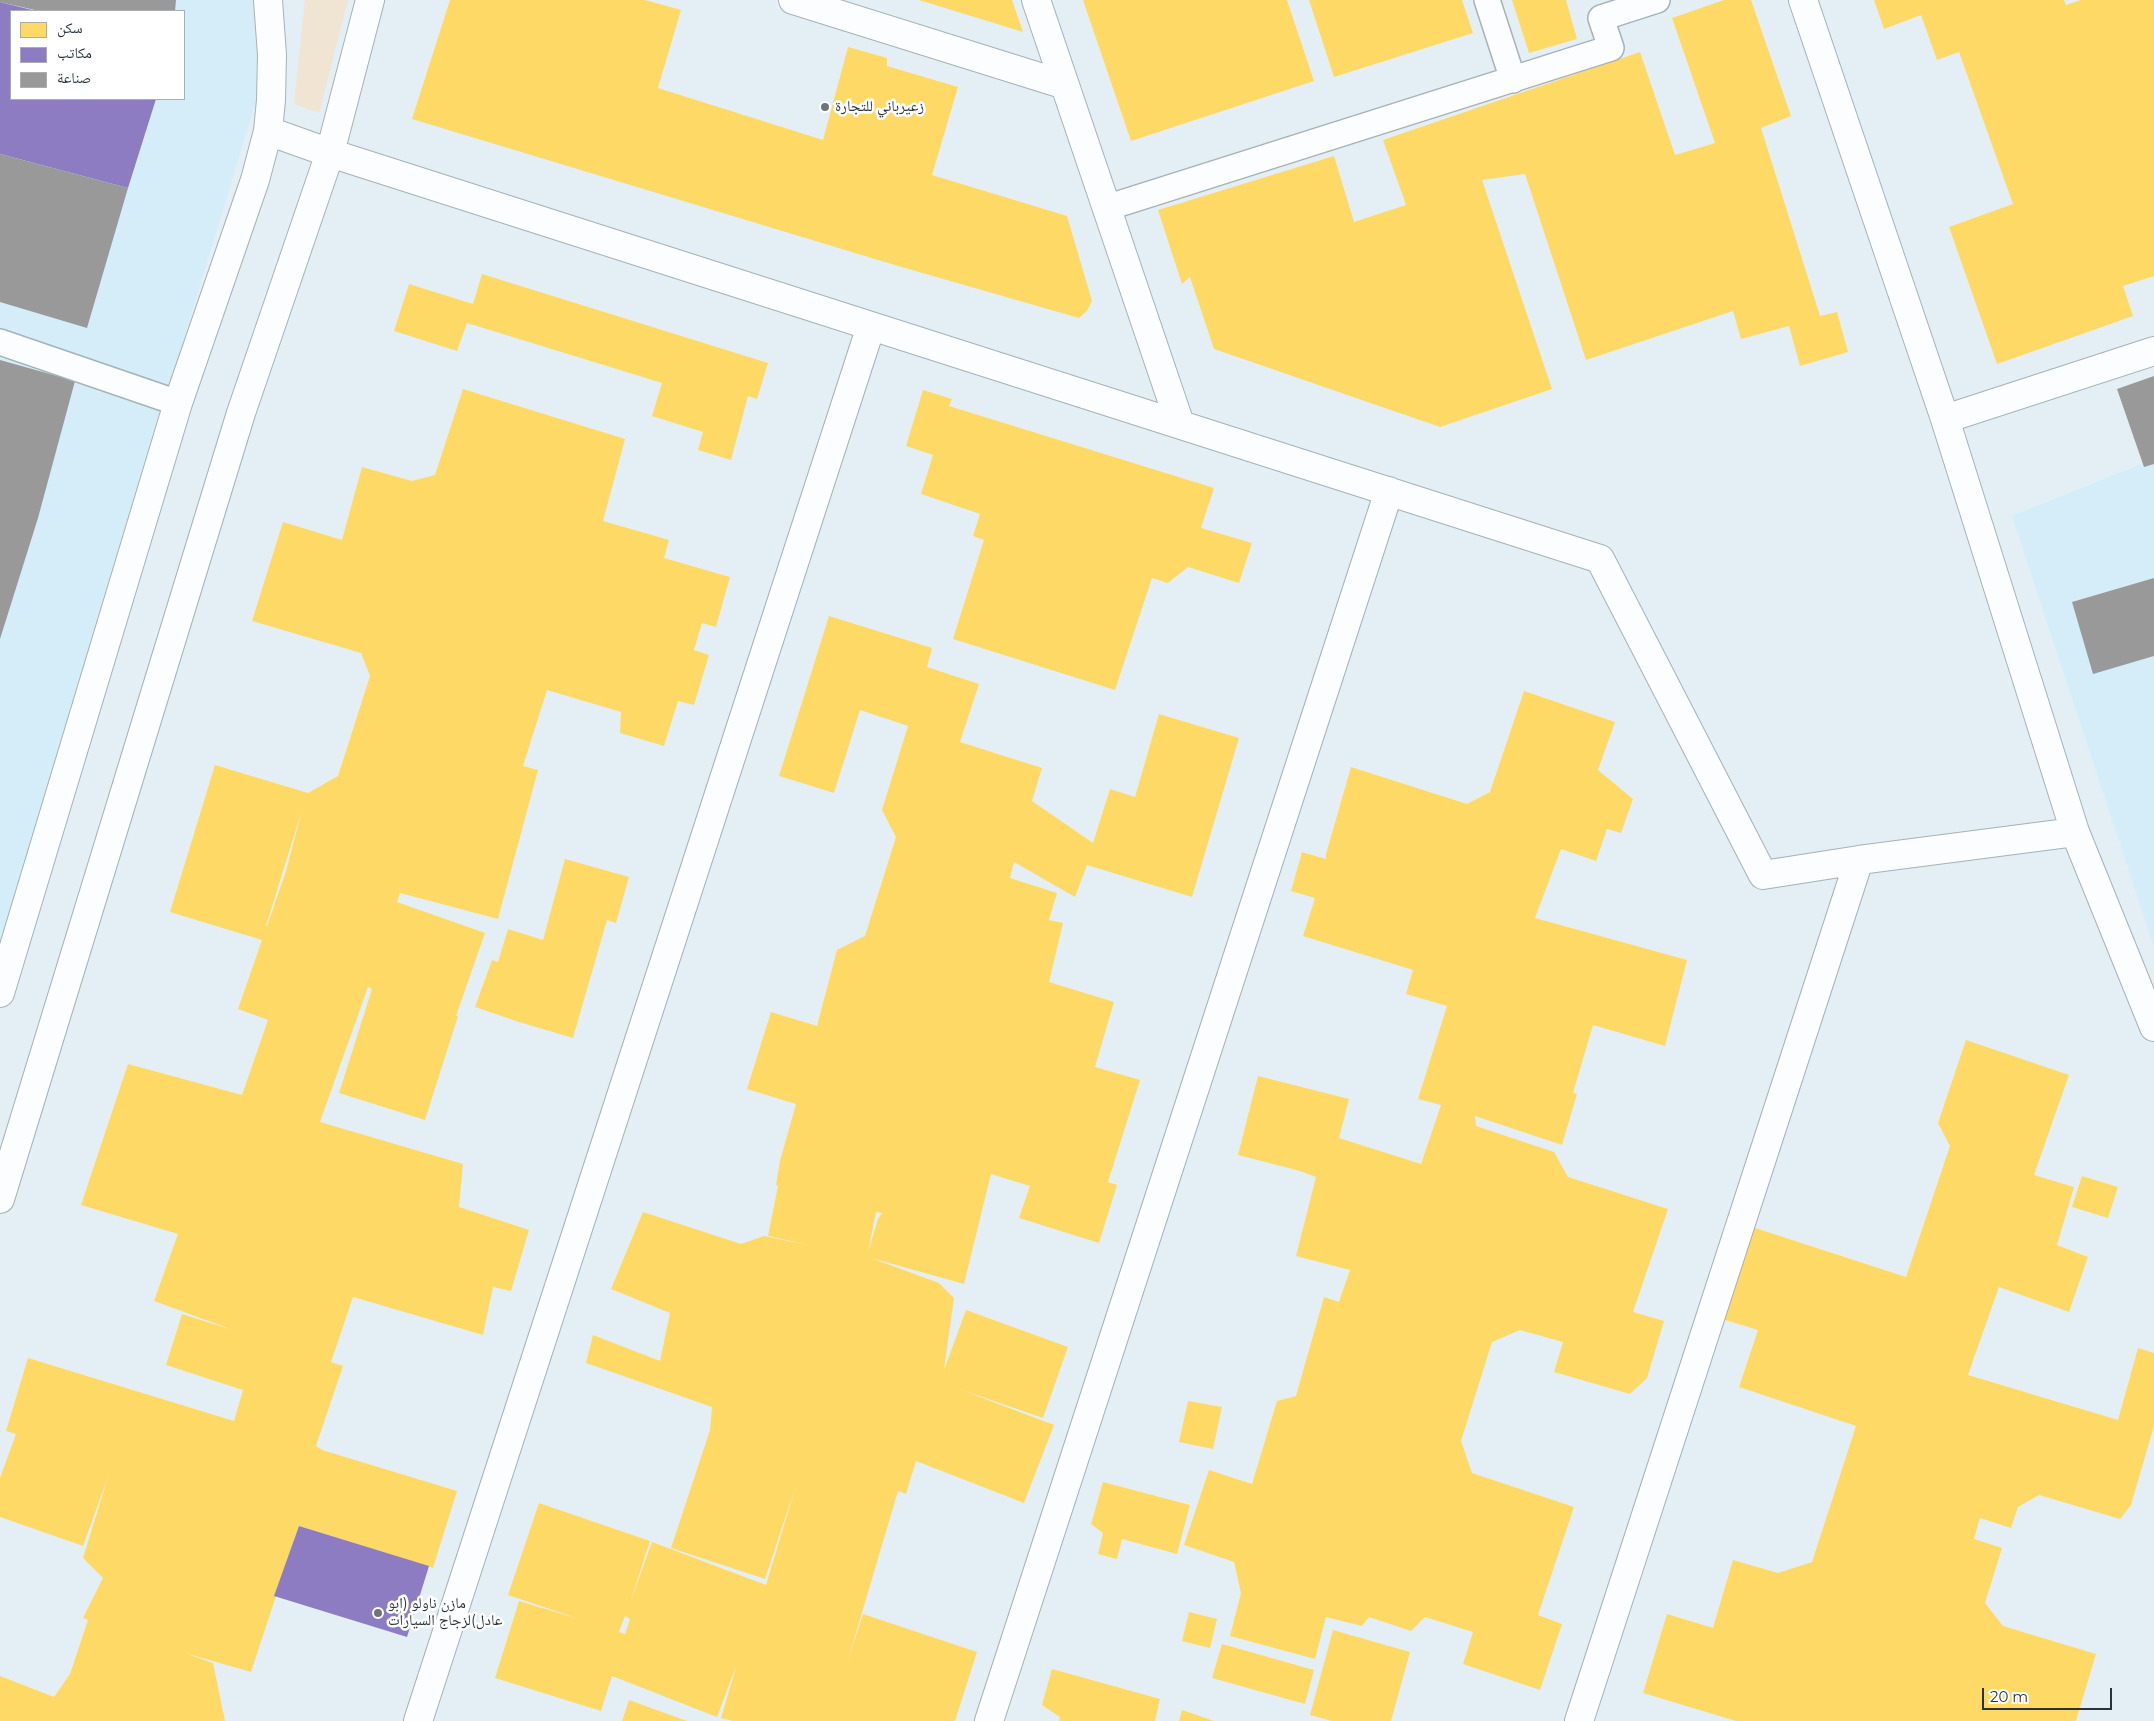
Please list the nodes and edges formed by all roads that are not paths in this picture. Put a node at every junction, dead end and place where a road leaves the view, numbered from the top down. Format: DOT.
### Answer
graph roads {
  1 [pos="268,0"];
  2 [pos="370,0"];
  3 [pos="793,0"];
  4 [pos="1036,0"];
  5 [pos="1487,0"];
  6 [pos="1657,0"];
  7 [pos="1803,0"];
  8 [pos="1513,80"];
  9 [pos="1064,85"];
  10 [pos="268,131"];
  11 [pos="330,153"];
  12 [pos="1106,208"];
  13 [pos="871,326"];
  14 [pos="0,342"];
  15 [pos="2154,352"];
  16 [pos="178,403"];
  17 [pos="1945,419"];
  18 [pos="1180,424"];
  19 [pos="1389,491"];
  20 [pos="2075,832"];
  21 [pos="1859,860"];
  22 [pos="0,993"];
  23 [pos="2154,1027"];
  24 [pos="0,1199"];
  25 [pos="418,1721"];
  26 [pos="989,1721"];
  27 [pos="1579,1721"];
  1 -- 10 [label="street"];
  2 -- 11 [label="street"];
  3 -- 9 [label="street"];
  4 -- 9 [label="street"];
  5 -- 8 [label="lane"];
  6 -- 8 [label="lane"];
  7 -- 17 [label="street"];
  8 -- 12 [label="lane"];
  9 -- 12 [label="street"];
  10 -- 11 [label="street"];
  10 -- 16 [label="street"];
  11 -- 13 [label="street"];
  11 -- 24 [label="street"];
  12 -- 18 [label="street"];
  13 -- 18 [label="street"];
  13 -- 25 [label="street"];
  14 -- 16 [label="lane"];
  15 -- 17 [label="street"];
  16 -- 22 [label="street"];
  17 -- 20 [label="street"];
  18 -- 19 [label="street"];
  19 -- 21 [label="street"];
  19 -- 26 [label="street"];
  20 -- 21 [label="street"];
  20 -- 23 [label="street"];
  21 -- 27 [label="street"];
}
